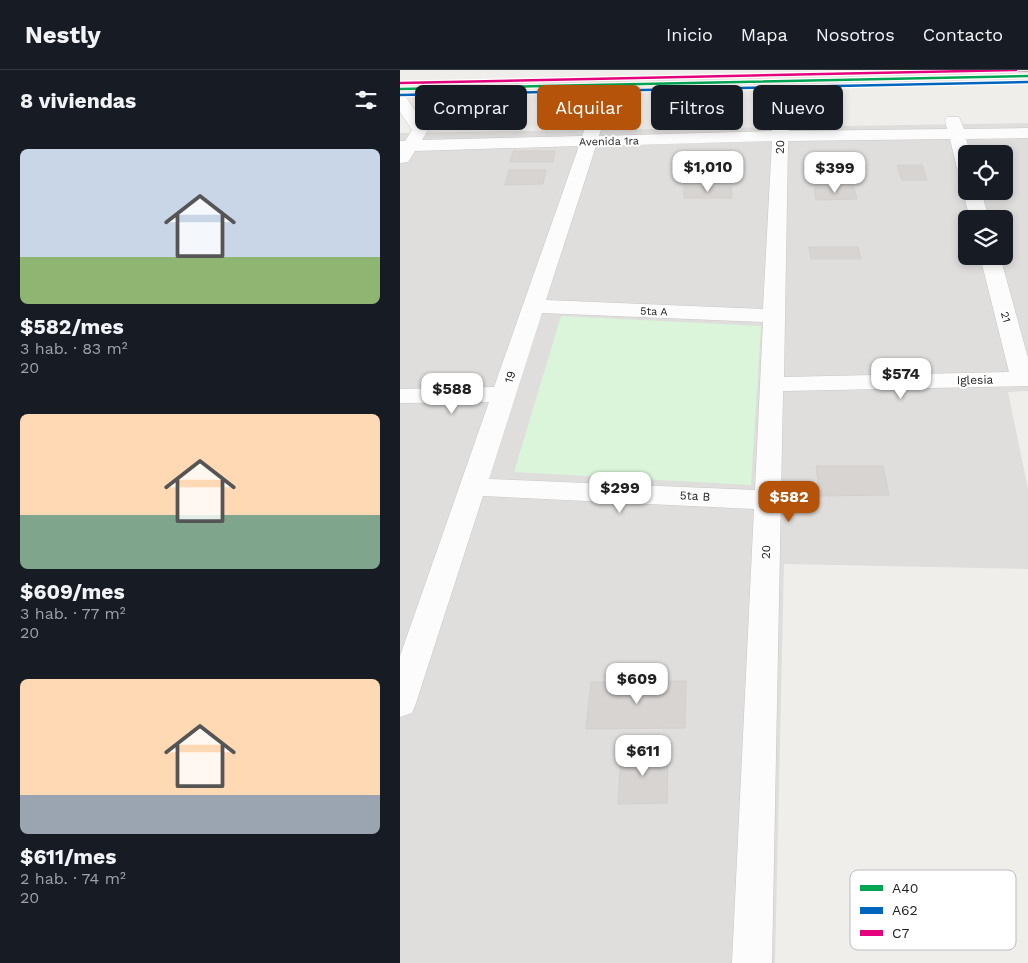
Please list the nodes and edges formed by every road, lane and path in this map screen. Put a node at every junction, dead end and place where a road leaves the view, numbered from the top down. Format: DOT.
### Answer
graph roads {
  1 [pos="994,70"];
  2 [pos="783,75"];
  3 [pos="1028,76"];
  4 [pos="400,82"];
  5 [pos="400,89"];
  6 [pos="400,100"];
  7 [pos="955,127"];
  8 [pos="593,130"];
  9 [pos="1028,133"];
  10 [pos="781,136"];
  11 [pos="589,141"];
  12 [pos="960,145"];
  13 [pos="405,146"];
  14 [pos="400,162"];
  15 [pos="993,265"];
  16 [pos="534,306"];
  17 [pos="775,316"];
  18 [pos="1025,379"];
  19 [pos="772,384"];
  20 [pos="504,394"];
  21 [pos="400,396"];
  22 [pos="473,487"];
  23 [pos="768,500"];
  24 [pos="400,703"];
  25 [pos="752,963"];
  1 -- 2 [label="highway"];
  2 -- 3 [label="highway"];
  2 -- 4 [label="highway"];
  2 -- 5 [label="highway"];
  2 -- 10 [label="street, 20"];
  6 -- 13 [label="street"];
  7 -- 9 [label="street, Avenida 1ra"];
  7 -- 10 [label="street, Avenida 1ra"];
  7 -- 12 [label="street"];
  8 -- 11 [label="street, 19"];
  10 -- 11 [label="street, Avenida 1ra"];
  10 -- 17 [label="street, 20"];
  11 -- 13 [label="street, Avenida 1ra"];
  11 -- 16 [label="street, 19"];
  13 -- 14 [label="street"];
  15 -- 18 [label="street, 21"];
  16 -- 17 [label="street, 5ta A"];
  16 -- 20 [label="street, 19"];
  17 -- 19 [label="street, 20"];
  18 -- 19 [label="street, Iglesia"];
  19 -- 23 [label="street, 20"];
  20 -- 21 [label="street"];
  20 -- 22 [label="street, 19"];
  22 -- 23 [label="street, 5ta B"];
  22 -- 24 [label="street, 19"];
  23 -- 25 [label="street, 20"];
}
